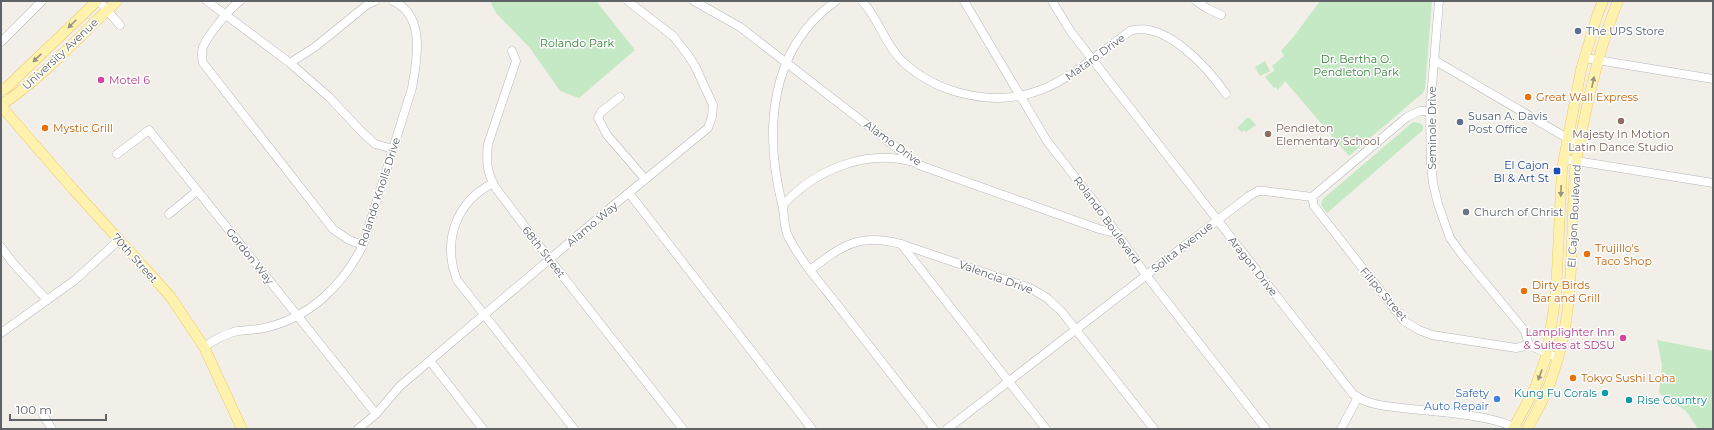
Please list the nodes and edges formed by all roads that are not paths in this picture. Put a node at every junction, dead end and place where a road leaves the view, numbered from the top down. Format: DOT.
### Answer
graph roads {
  1 [pos="42,1"];
  2 [pos="98,1"];
  3 [pos="117,1"];
  4 [pos="206,1"];
  5 [pos="240,1"];
  6 [pos="375,1"];
  7 [pos="393,1"];
  8 [pos="628,1"];
  9 [pos="694,1"];
  10 [pos="836,1"];
  11 [pos="862,1"];
  12 [pos="964,1"];
  13 [pos="1052,1"];
  14 [pos="1196,1"];
  15 [pos="1439,1"];
  16 [pos="1603,1"];
  17 [pos="1618,1"];
  18 [pos="107,10"];
  19 [pos="1221,15"];
  20 [pos="226,16"];
  21 [pos="120,25"];
  22 [pos="1,42"];
  23 [pos="512,51"];
  24 [pos="1585,58"];
  25 [pos="1093,59"];
  26 [pos="1434,60"];
  27 [pos="1598,60"];
  28 [pos="786,62"];
  29 [pos="290,63"];
  30 [pos="1713,79"];
  31 [pos="1,90"];
  32 [pos="1226,94"];
  33 [pos="620,97"];
  34 [pos="1021,97"];
  35 [pos="1,105"];
  36 [pos="1430,111"];
  37 [pos="1567,138"];
  38 [pos="1580,143"];
  39 [pos="393,149"];
  40 [pos="117,154"];
  41 [pos="1564,159"];
  42 [pos="1577,161"];
  43 [pos="919,165"];
  44 [pos="646,179"];
  45 [pos="493,183"];
  46 [pos="1713,183"];
  47 [pos="197,191"];
  48 [pos="629,193"];
  49 [pos="1312,197"];
  50 [pos="783,205"];
  51 [pos="169,214"];
  52 [pos="1217,220"];
  53 [pos="1118,234"];
  54 [pos="119,240"];
  55 [pos="363,244"];
  56 [pos="901,244"];
  57 [pos="1,247"];
  58 [pos="550,259"];
  59 [pos="810,270"];
  60 [pos="1146,275"];
  61 [pos="47,300"];
  62 [pos="485,314"];
  63 [pos="299,316"];
  64 [pos="1076,329"];
  65 [pos="1,333"];
  66 [pos="1529,345"];
  67 [pos="204,347"];
  68 [pos="1546,354"];
  69 [pos="1558,358"];
  70 [pos="430,361"];
  71 [pos="1009,381"];
  72 [pos="1358,397"];
  73 [pos="376,414"];
  74 [pos="43,415"];
  75 [pos="1515,428"];
  76 [pos="51,429"];
  77 [pos="242,429"];
  78 [pos="358,429"];
  79 [pos="483,429"];
  80 [pos="574,429"];
  81 [pos="683,429"];
  82 [pos="812,429"];
  83 [pos="934,429"];
  84 [pos="947,429"];
  85 [pos="1046,429"];
  86 [pos="1154,429"];
  87 [pos="1266,429"];
  88 [pos="1341,429"];
  89 [pos="1528,429"];
  1 -- 22 [label="street"];
  2 -- 18 [label="street"];
  2 -- 31 [label="main road, University Avenue, one-way"];
  3 -- 18 [label="main road, University Avenue"];
  4 -- 20 [label="street"];
  5 -- 20 [label="street"];
  6 -- 29 [label="street"];
  7 -- 39 [label="street, Rolando Knolls Drive"];
  8 -- 44 [label="street, Alamo Way"];
  9 -- 28 [label="street, Alamo Drive"];
  10 -- 28 [label="street"];
  11 -- 34 [label="street, Mataro Drive"];
  12 -- 34 [label="street, Rolando Boulevard"];
  13 -- 25 [label="street, Aragon Drive"];
  14 -- 19 [label="street"];
  15 -- 26 [label="street, Seminole Drive"];
  16 -- 24 [label="main road, El Cajon Boulevard"];
  17 -- 27 [label="main road, El Cajon Boulevard"];
  18 -- 21 [label="street"];
  18 -- 35 [label="main road, University Avenue"];
  20 -- 29 [label="street"];
  20 -- 55 [label="street"];
  23 -- 45 [label="street, 68th Street"];
  24 -- 27 [label="street"];
  24 -- 37 [label="main road, El Cajon Boulevard"];
  25 -- 32 [label="street, Mataro Drive"];
  25 -- 34 [label="street, Mataro Drive"];
  25 -- 52 [label="street, Aragon Drive"];
  26 -- 36 [label="street, Seminole Drive"];
  26 -- 37 [label="street"];
  27 -- 30 [label="street"];
  38 -- 27 [label="main road, El Cajon Boulevard, one-way"];
  28 -- 43 [label="street, Alamo Drive"];
  28 -- 50 [label="street"];
  29 -- 39 [label="street"];
  33 -- 44 [label="street"];
  34 -- 53 [label="street, Rolando Boulevard"];
  35 -- 54 [label="main road, 70th Street"];
  36 -- 49 [label="street"];
  36 -- 66 [label="street, Seminole Drive"];
  37 -- 38 [label="street"];
  37 -- 41 [label="main road, El Cajon Boulevard"];
  38 -- 42 [label="main road, El Cajon Boulevard"];
  39 -- 55 [label="street, Rolando Knolls Drive"];
  40 -- 47 [label="street, Gordon Way"];
  41 -- 42 [label="street"];
  41 -- 68 [label="main road, El Cajon Boulevard, one-way"];
  42 -- 46 [label="street"];
  42 -- 69 [label="main road, El Cajon Boulevard"];
  43 -- 50 [label="street"];
  43 -- 53 [label="street, Alamo Drive"];
  44 -- 48 [label="street, Alamo Way"];
  45 -- 58 [label="street, 68th Street"];
  45 -- 62 [label="street"];
  47 -- 51 [label="street"];
  47 -- 63 [label="street, Gordon Way"];
  48 -- 58 [label="street, Alamo Way"];
  48 -- 82 [label="street"];
  49 -- 52 [label="street, Solita Avenue"];
  49 -- 66 [label="street, Filipo Street"];
  50 -- 59 [label="street"];
  52 -- 60 [label="street, Solita Avenue"];
  52 -- 72 [label="street, Aragon Drive"];
  53 -- 60 [label="street, Rolando Boulevard"];
  54 -- 61 [label="street"];
  54 -- 67 [label="main road, 70th Street"];
  55 -- 63 [label="street, Rolando Knolls Drive"];
  56 -- 59 [label="street, Valencia Drive"];
  56 -- 64 [label="street, Valencia Drive"];
  56 -- 71 [label="street"];
  57 -- 61 [label="street"];
  58 -- 62 [label="street, Alamo Way"];
  58 -- 81 [label="street, 68th Street"];
  59 -- 83 [label="street"];
  60 -- 64 [label="street, Solita Avenue"];
  60 -- 87 [label="street, Rolando Boulevard"];
  61 -- 65 [label="street"];
  62 -- 70 [label="street, Alamo Way"];
  62 -- 80 [label="street"];
  63 -- 67 [label="street, Rolando Knolls Drive"];
  63 -- 73 [label="street, Gordon Way"];
  64 -- 71 [label="street, Solita Avenue"];
  64 -- 86 [label="street, Valencia Drive"];
  66 -- 68 [label="street"];
  67 -- 77 [label="main road, 70th Street"];
  68 -- 69 [label="street"];
  68 -- 75 [label="main road, El Cajon Boulevard, one-way"];
  69 -- 89 [label="main road, El Cajon Boulevard"];
  70 -- 73 [label="street, Alamo Way"];
  70 -- 79 [label="street"];
  71 -- 84 [label="street, Solita Avenue"];
  71 -- 85 [label="street"];
  72 -- 75 [label="street, Aragon Drive"];
  72 -- 88 [label="street"];
  73 -- 78 [label="street, Alamo Way"];
  74 -- 76 [label="street"];
}
